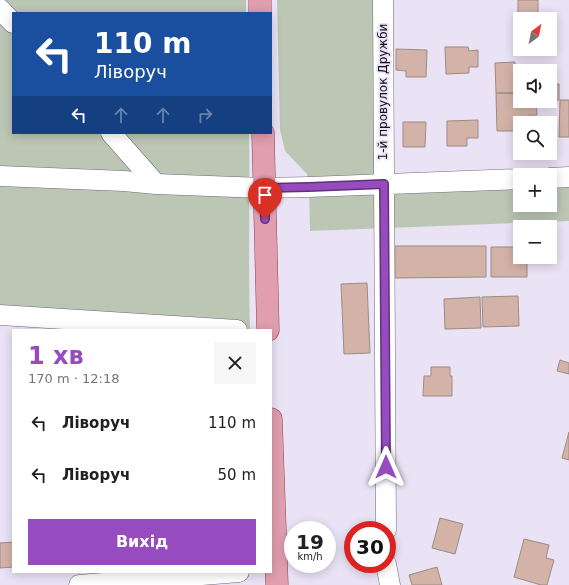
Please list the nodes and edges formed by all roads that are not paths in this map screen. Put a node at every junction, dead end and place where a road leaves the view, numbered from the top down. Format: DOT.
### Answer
graph roads {
  1 [pos="260,0"];
  2 [pos="383,0"];
  3 [pos="0,9"];
  4 [pos="260,12"];
  5 [pos="12,23"];
  6 [pos="112,134"];
  7 [pos="262,134"];
  8 [pos="0,176"];
  9 [pos="557,178"];
  10 [pos="569,178"];
  11 [pos="513,179"];
  12 [pos="156,184"];
  13 [pos="384,184"];
  14 [pos="264,188"];
  15 [pos="0,315"];
  16 [pos="221,329"];
  17 [pos="268,329"];
  18 [pos="272,458"];
  19 [pos="386,521"];
  20 [pos="227,573"];
  21 [pos="388,573"];
  22 [pos="275,574"];
  23 [pos="80,585"];
  24 [pos="390,585"];
  1 -- 4 [label="main road"];
  2 -- 13 [label="street, 1-й провулок Дружби"];
  3 -- 5 [label="street"];
  6 -- 12 [label="street"];
  7 -- 14 [label="main road"];
  8 -- 12 [label="street"];
  9 -- 10 [label="street"];
  11 -- 13 [label="street"];
  12 -- 14 [label="street"];
  13 -- 14 [label="street"];
  13 -- 19 [label="street, 1-й провулок Дружби"];
  14 -- 17 [label="main road"];
  15 -- 16 [label="street"];
  18 -- 22 [label="main road"];
  20 -- 23 [label="street"];
  21 -- 24 [label="street"];
}
